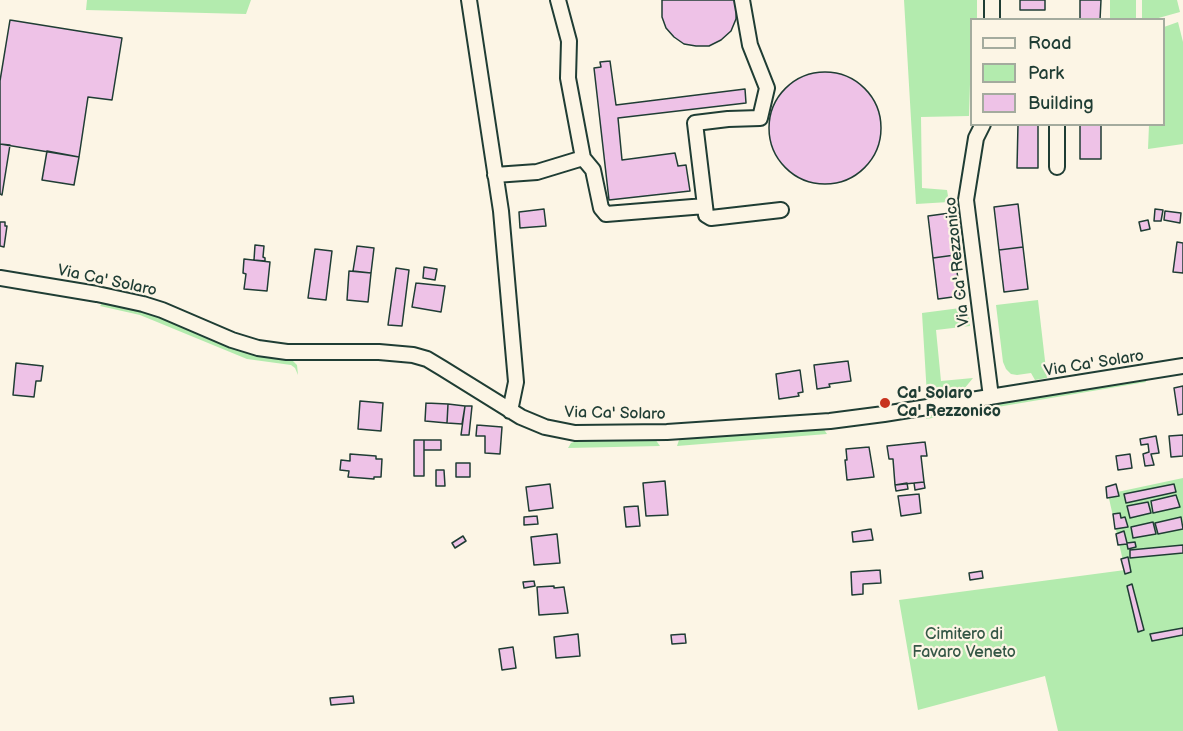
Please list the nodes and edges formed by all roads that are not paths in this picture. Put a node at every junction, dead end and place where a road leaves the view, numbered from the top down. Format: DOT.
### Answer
graph roads {
  1 [pos="469,0"];
  2 [pos="558,0"];
  3 [pos="742,0"];
  4 [pos="992,0"];
  5 [pos="992,18"];
  6 [pos="982,126"];
  7 [pos="1057,126"];
  8 [pos="583,158"];
  9 [pos="1057,167"];
  10 [pos="495,175"];
  11 [pos="705,206"];
  12 [pos="781,210"];
  13 [pos="0,278"];
  14 [pos="1183,366"];
  15 [pos="990,397"];
  16 [pos="510,411"];
  1 -- 10 [label="street"];
  2 -- 8 [label="street"];
  3 -- 11 [label="street"];
  4 -- 5 [label="street"];
  6 -- 15 [label="street, Via Ca' Rezzonico"];
  7 -- 9 [label="street"];
  8 -- 10 [label="street"];
  8 -- 11 [label="street"];
  10 -- 16 [label="street"];
  11 -- 12 [label="street"];
  13 -- 16 [label="street, Via Ca' Solaro"];
  14 -- 15 [label="street, Via Ca' Solaro"];
  15 -- 16 [label="street, Via Ca' Solaro"];
}
